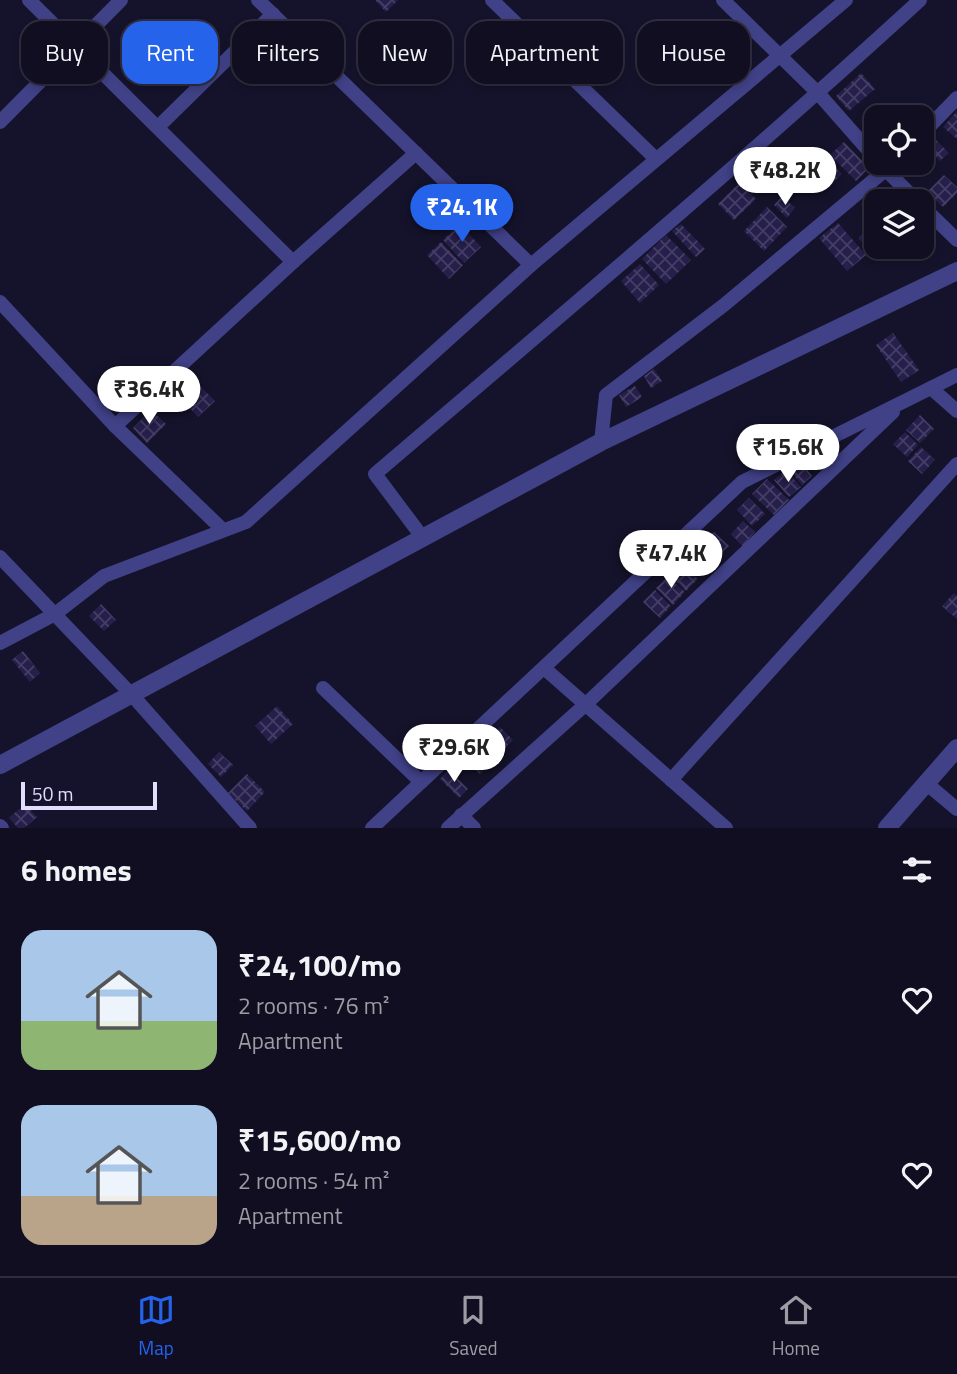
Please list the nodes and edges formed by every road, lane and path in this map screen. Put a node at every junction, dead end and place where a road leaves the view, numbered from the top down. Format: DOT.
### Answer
graph roads {
  1 [pos="29,0"];
  2 [pos="121,0"];
  3 [pos="258,0"];
  4 [pos="492,0"];
  5 [pos="723,0"];
  6 [pos="846,0"];
  7 [pos="919,0"];
  8 [pos="273,14"];
  9 [pos="50,21"];
  10 [pos="100,21"];
  11 [pos="780,55"];
  12 [pos="108,78"];
  13 [pos="38,84"];
  14 [pos="818,93"];
  15 [pos="957,98"];
  16 [pos="0,122"];
  17 [pos="934,122"];
  18 [pos="158,127"];
  19 [pos="864,142"];
  20 [pos="416,153"];
  21 [pos="656,159"];
  22 [pos="872,175"];
  23 [pos="894,175"];
  24 [pos="907,189"];
  25 [pos="934,218"];
  26 [pos="957,240"];
  27 [pos="293,262"];
  28 [pos="531,265"];
  29 [pos="957,271"];
  30 [pos="0,302"];
  31 [pos="957,375"];
  32 [pos="931,388"];
  33 [pos="904,401"];
  34 [pos="957,411"];
  35 [pos="115,426"];
  36 [pos="601,442"];
  37 [pos="957,464"];
  38 [pos="223,530"];
  39 [pos="423,538"];
  40 [pos="0,557"];
  41 [pos="55,614"];
  42 [pos="0,643"];
  43 [pos="544,668"];
  44 [pos="323,688"];
  45 [pos="132,695"];
  46 [pos="586,705"];
  47 [pos="957,748"];
  48 [pos="0,765"];
  49 [pos="671,780"];
  50 [pos="421,782"];
  51 [pos="927,784"];
  52 [pos="957,809"];
  53 [pos="461,816"];
  54 [pos="250,828"];
  55 [pos="372,828"];
  56 [pos="448,828"];
  57 [pos="474,828"];
  58 [pos="726,828"];
  59 [pos="887,828"];
  1 -- 9 [label="street"];
  2 -- 10 [label="street"];
  3 -- 8 [label="street"];
  4 -- 21 [label="street"];
  5 -- 11 [label="street"];
  6 -- 11 [label="street"];
  7 -- 14 [label="street"];
  8 -- 18 [label="street"];
  8 -- 20 [label="street"];
  11 -- 14 [label="street"];
  11 -- 21 [label="street"];
  12 -- 18 [label="street"];
  13 -- 16 [label="street"];
  14 -- 19 [label="street"];
  14 -- 39 [label="street"];
  15 -- 17 [label="street"];
  18 -- 27 [label="street"];
  20 -- 27 [label="street"];
  20 -- 28 [label="street"];
  21 -- 28 [label="street"];
  22 -- 36 [label="street"];
  23 -- 24 [label="street"];
  25 -- 26 [label="street"];
  27 -- 35 [label="street"];
  28 -- 38 [label="street"];
  29 -- 36 [label="street"];
  30 -- 35 [label="street"];
  31 -- 32 [label="street"];
  32 -- 33 [label="street"];
  32 -- 34 [label="street"];
  33 -- 43 [label="street"];
  33 -- 46 [label="street"];
  35 -- 38 [label="street"];
  36 -- 39 [label="street"];
  37 -- 49 [label="street"];
  38 -- 41 [label="street"];
  39 -- 45 [label="street"];
  40 -- 41 [label="street"];
  41 -- 42 [label="street"];
  41 -- 45 [label="street"];
  43 -- 46 [label="street"];
  43 -- 50 [label="street"];
  44 -- 50 [label="street"];
  45 -- 48 [label="street"];
  45 -- 54 [label="street"];
  46 -- 49 [label="street"];
  46 -- 53 [label="street"];
  47 -- 51 [label="street"];
  49 -- 58 [label="street"];
  50 -- 55 [label="street"];
  51 -- 52 [label="street"];
  51 -- 59 [label="street"];
  53 -- 56 [label="street"];
  53 -- 57 [label="street"];
}
